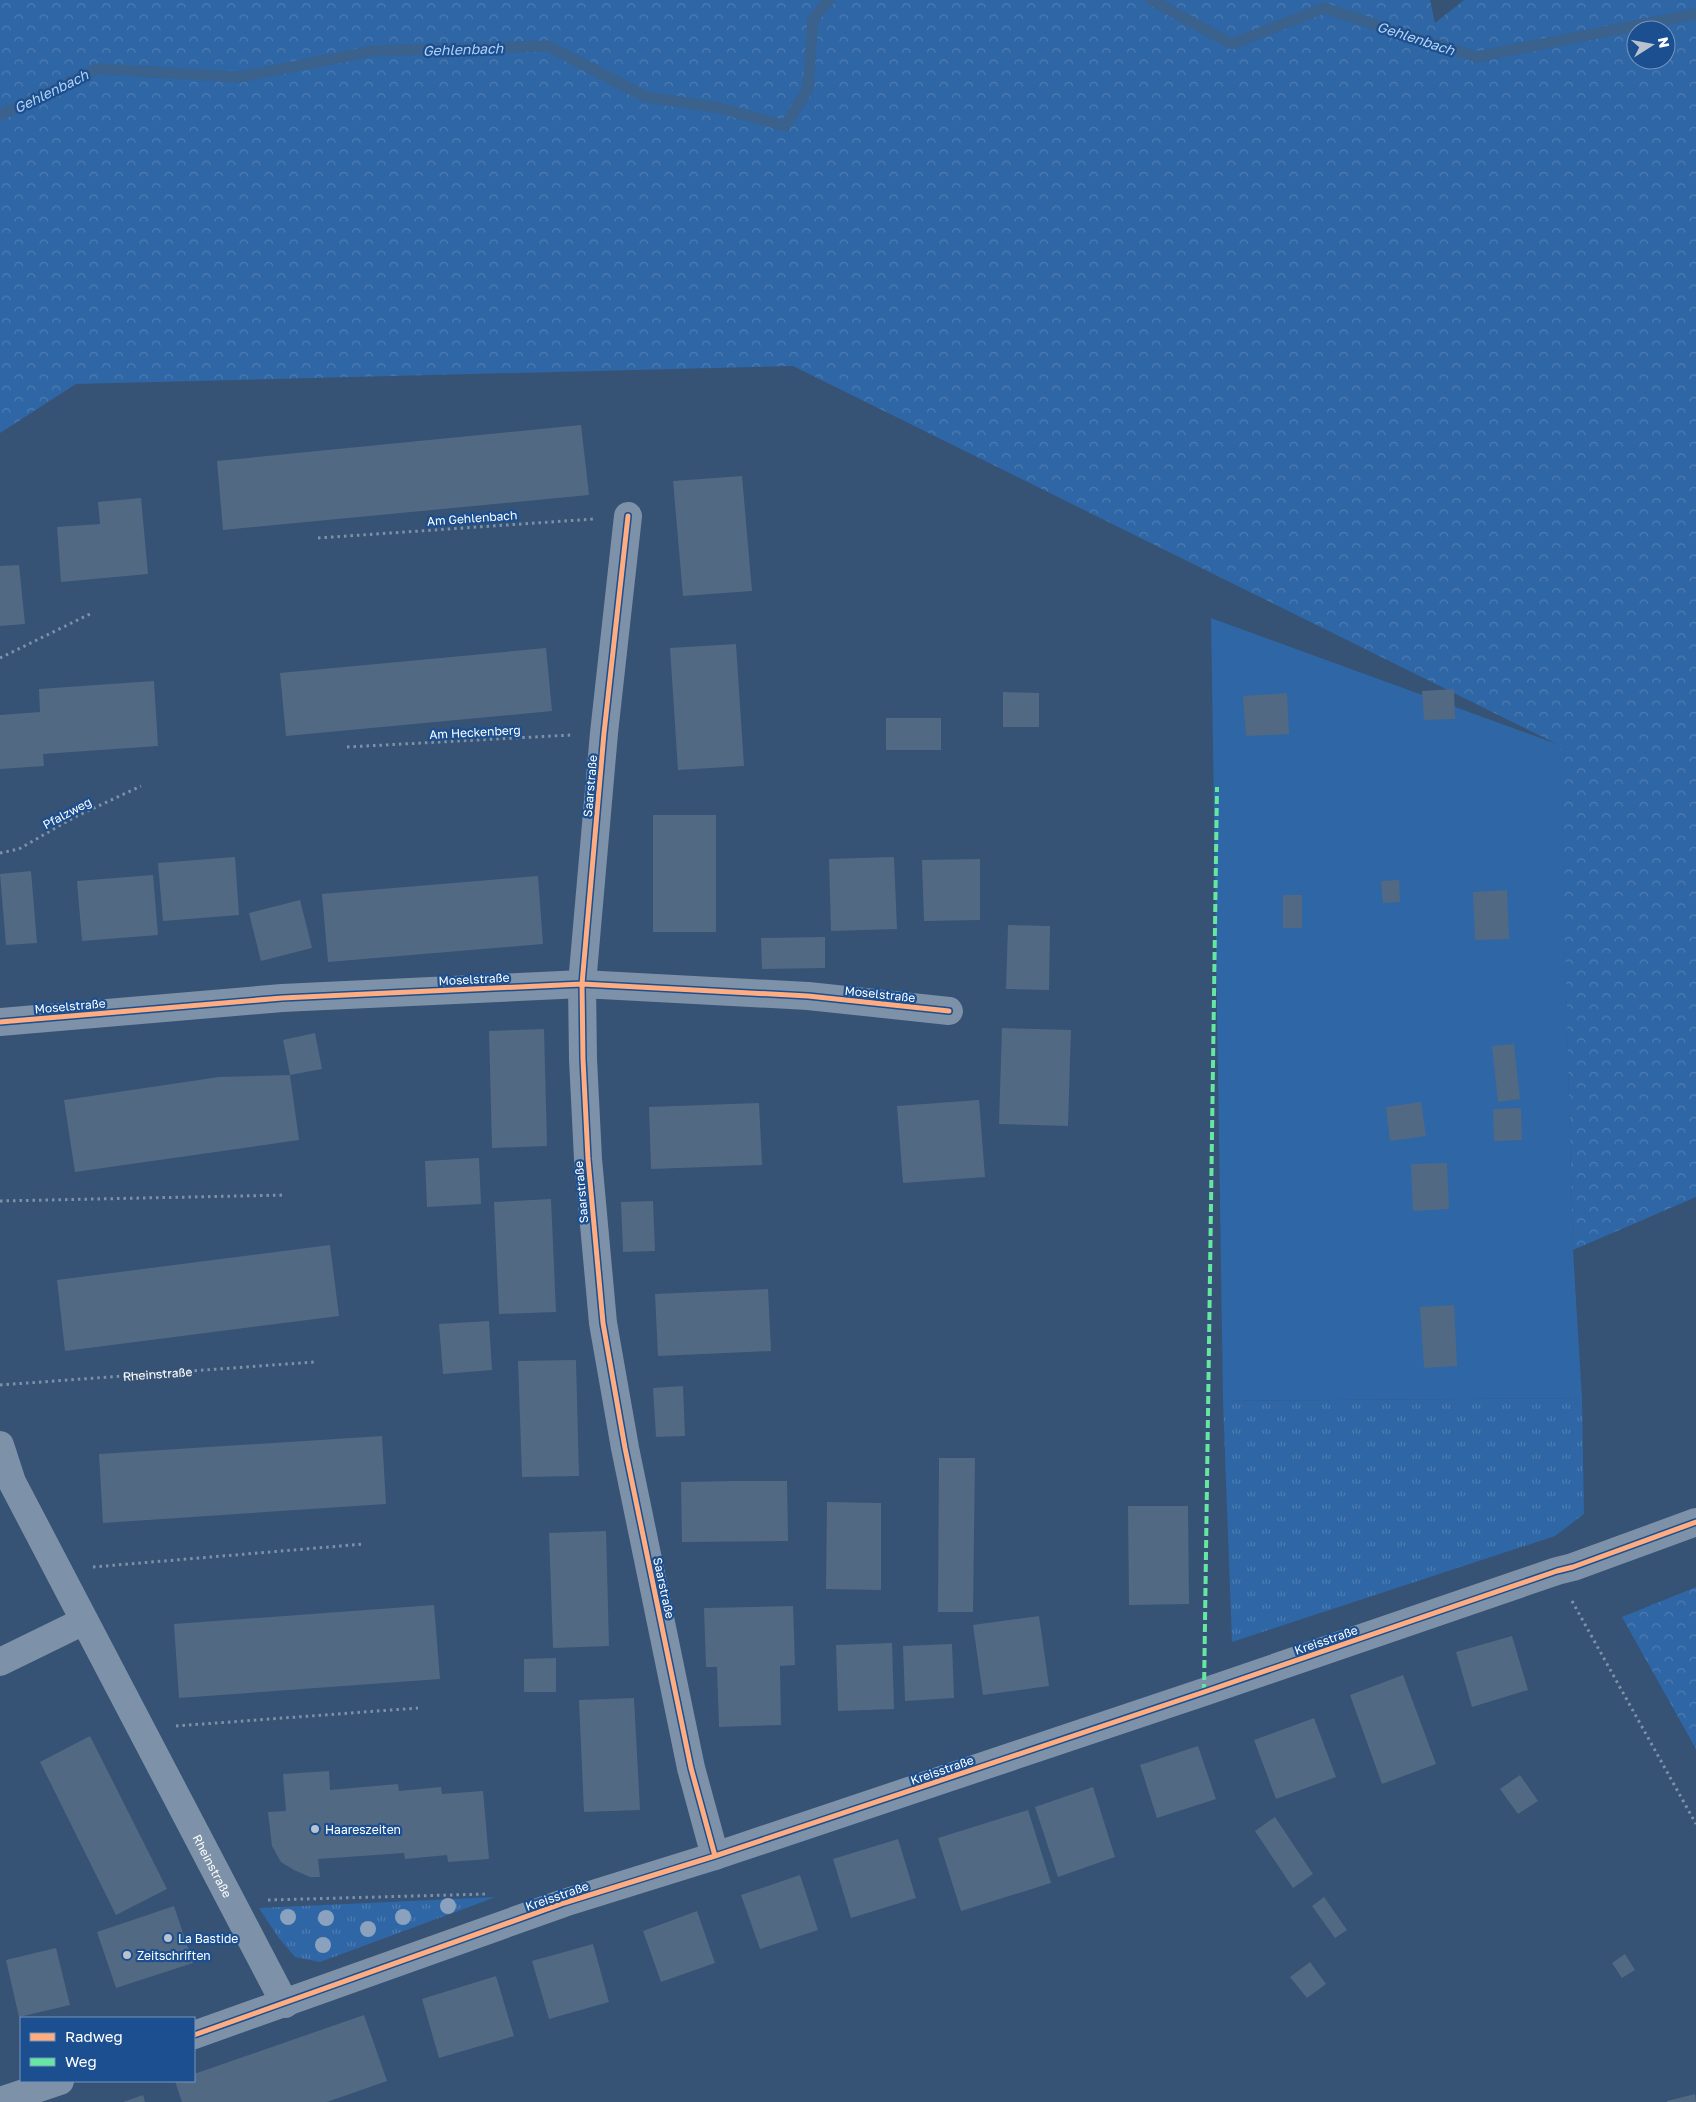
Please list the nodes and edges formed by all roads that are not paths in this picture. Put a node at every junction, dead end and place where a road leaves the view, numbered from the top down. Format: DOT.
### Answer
graph roads {
  1 [pos="628,516"];
  2 [pos="582,984"];
  3 [pos="949,1012"];
  4 [pos="0,1022"];
  5 [pos="0,1444"];
  6 [pos="1696,1522"];
  7 [pos="84,1621"];
  8 [pos="0,1662"];
  9 [pos="715,1856"];
  10 [pos="285,2004"];
  11 [pos="195,2035"];
  12 [pos="57,2082"];
  13 [pos="0,2101"];
  1 -- 2 [label="street, Saarstraße"];
  2 -- 3 [label="street, Moselstraße"];
  2 -- 4 [label="street, Moselstraße"];
  2 -- 9 [label="street, Saarstraße"];
  5 -- 7 [label="street, Rheinstraße"];
  6 -- 9 [label="street, Kreisstraße"];
  7 -- 8 [label="street"];
  7 -- 10 [label="street, Rheinstraße"];
  9 -- 10 [label="street, Kreisstraße"];
  10 -- 11 [label="street, Kreisstraße"];
  12 -- 13 [label="street"];
}
